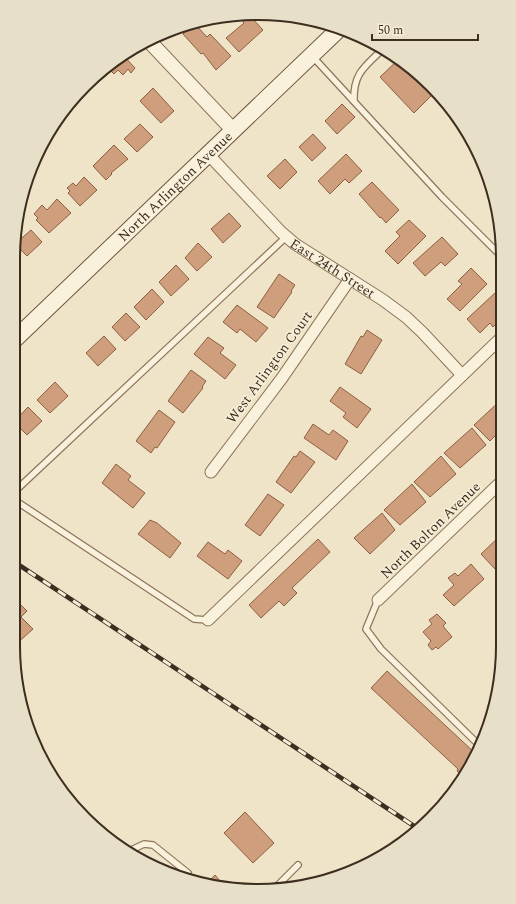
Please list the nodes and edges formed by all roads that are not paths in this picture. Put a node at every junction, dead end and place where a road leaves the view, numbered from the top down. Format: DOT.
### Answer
graph roads {
  1 [pos="335,33"];
  2 [pos="153,45"];
  3 [pos="379,53"];
  4 [pos="311,55"];
  5 [pos="354,101"];
  6 [pos="233,130"];
  7 [pos="208,154"];
  8 [pos="286,236"];
  9 [pos="496,251"];
  10 [pos="350,279"];
  11 [pos="20,335"];
  12 [pos="496,343"];
  13 [pos="462,375"];
  14 [pos="211,472"];
  15 [pos="20,486"];
  16 [pos="496,487"];
  17 [pos="20,504"];
  18 [pos="378,600"];
  19 [pos="208,620"];
  20 [pos="476,742"];
  21 [pos="134,849"];
  22 [pos="298,865"];
  23 [pos="188,873"];
  24 [pos="280,883"];
  1 -- 4 [label="main road, North Arlington Avenue"];
  2 -- 6 [label="street"];
  3 -- 5 [label="lane"];
  4 -- 5 [label="lane"];
  4 -- 6 [label="main road, North Arlington Avenue"];
  5 -- 9 [label="lane"];
  6 -- 7 [label="main road, North Arlington Avenue"];
  7 -- 8 [label="street, East 24th Street"];
  7 -- 11 [label="main road, North Arlington Avenue"];
  8 -- 10 [label="street, East 24th Street"];
  8 -- 15 [label="lane"];
  10 -- 13 [label="street, East 24th Street"];
  10 -- 14 [label="street, West Arlington Court"];
  12 -- 13 [label="street"];
  13 -- 19 [label="street"];
  16 -- 18 [label="street, North Bolton Avenue"];
  17 -- 19 [label="lane"];
  18 -- 20 [label="lane"];
  21 -- 23 [label="lane"];
  22 -- 24 [label="lane"];
}
